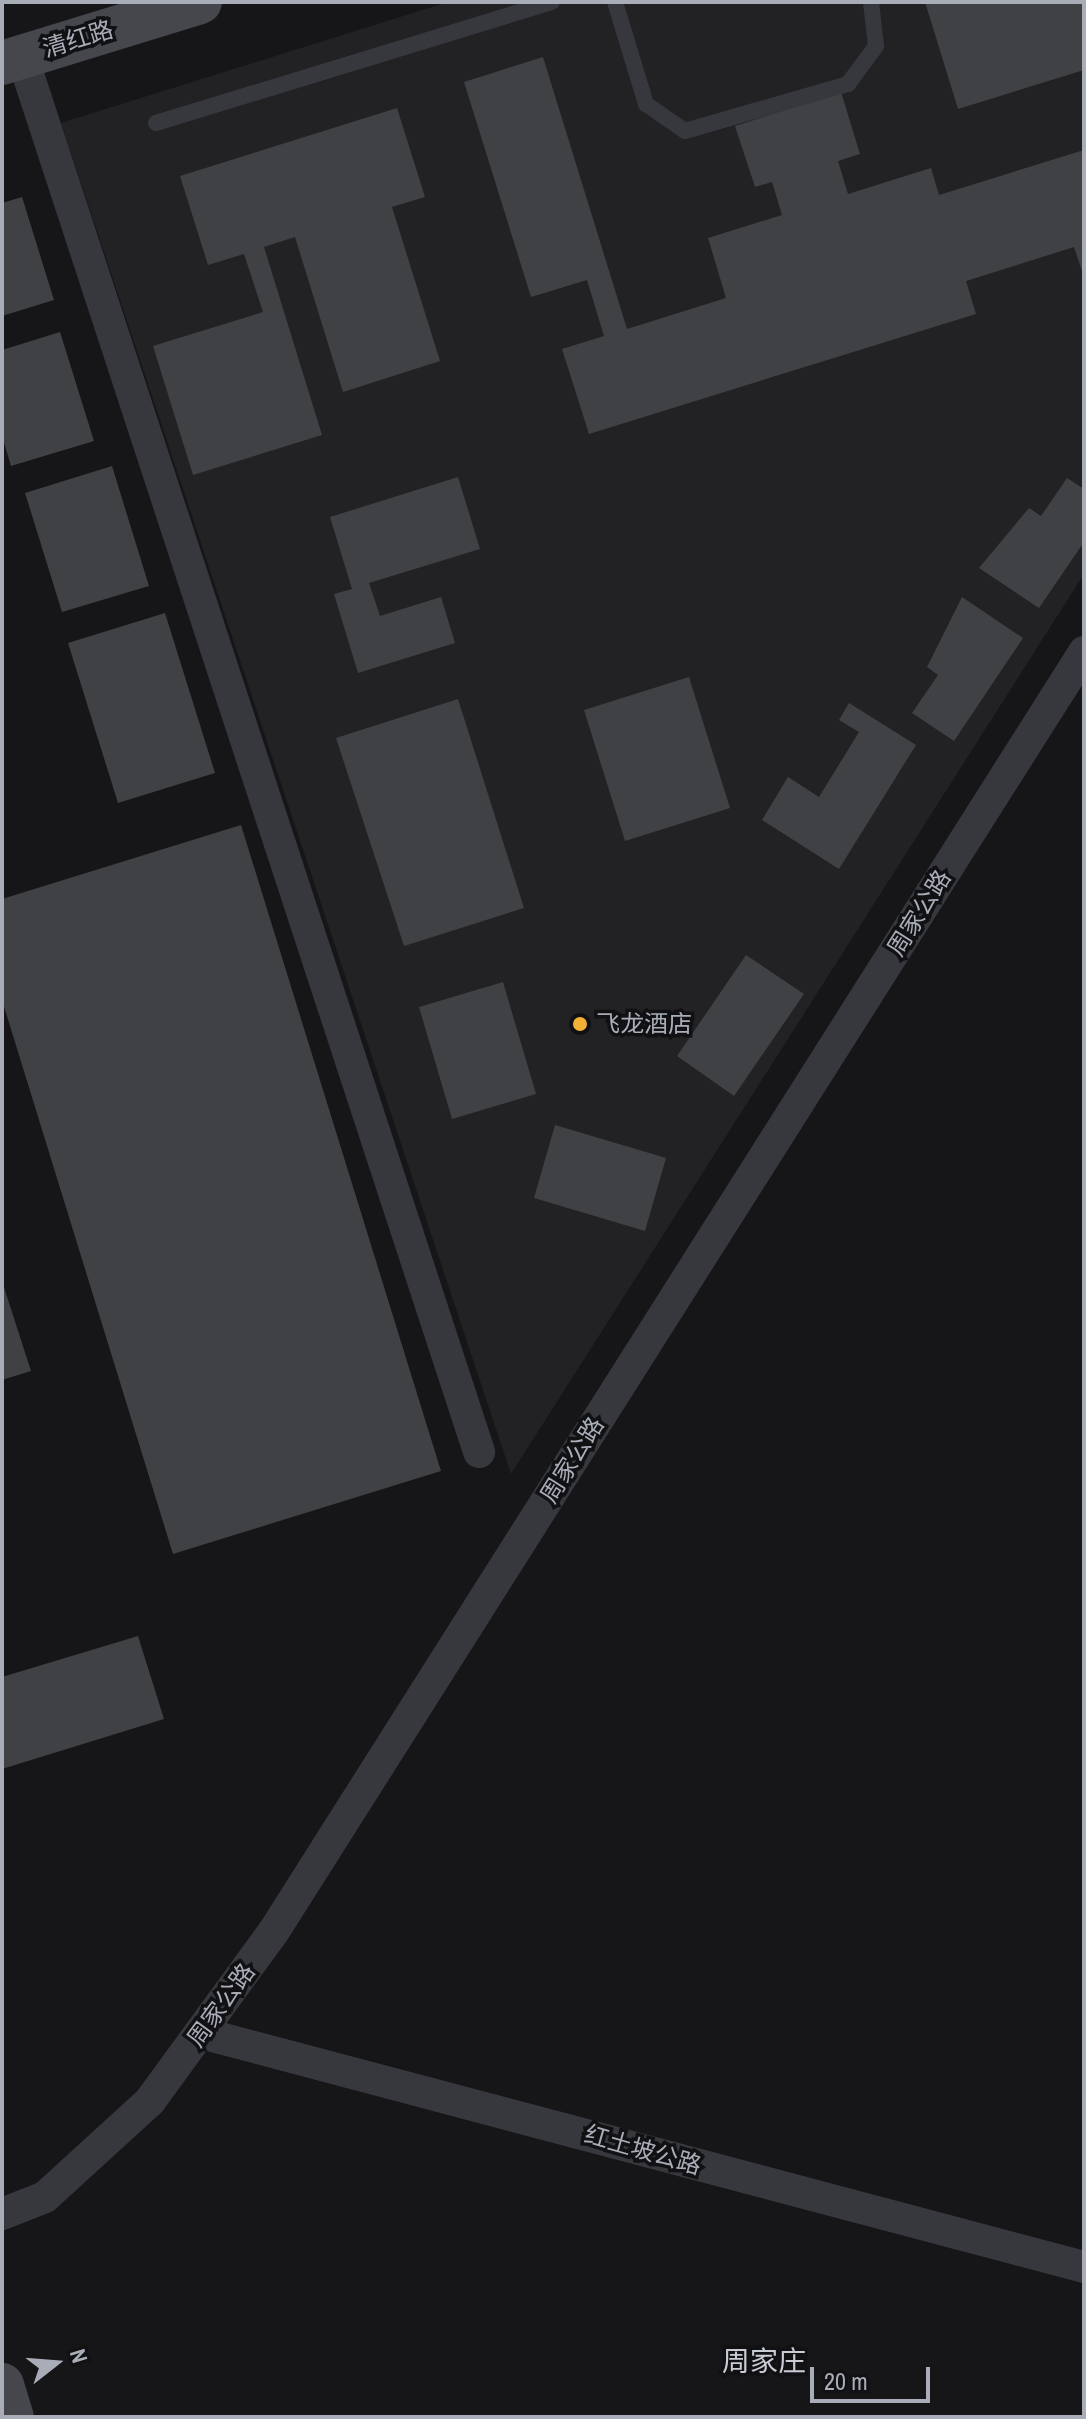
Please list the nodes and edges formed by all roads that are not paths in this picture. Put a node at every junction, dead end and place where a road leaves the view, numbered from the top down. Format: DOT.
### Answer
graph roads {
  1 [pos="200,2"];
  2 [pos="552,2"];
  3 [pos="615,2"];
  4 [pos="871,2"];
  5 [pos="12,60"];
  6 [pos="156,123"];
  7 [pos="1084,652"];
  8 [pos="479,1452"];
  9 [pos="201,2033"];
  10 [pos="2,2214"];
  11 [pos="1084,2267"];
  12 [pos="2,2385"];
  13 [pos="12,2417"];
  1 -- 5 [label="main road, 清红路"];
  2 -- 6 [label="lane"];
  3 -- 4 [label="lane"];
  5 -- 8 [label="street"];
  7 -- 9 [label="street, 周家公路"];
  9 -- 10 [label="street, 周家公路"];
  9 -- 11 [label="street, 红土坡公路"];
  12 -- 13 [label="main road"];
}
